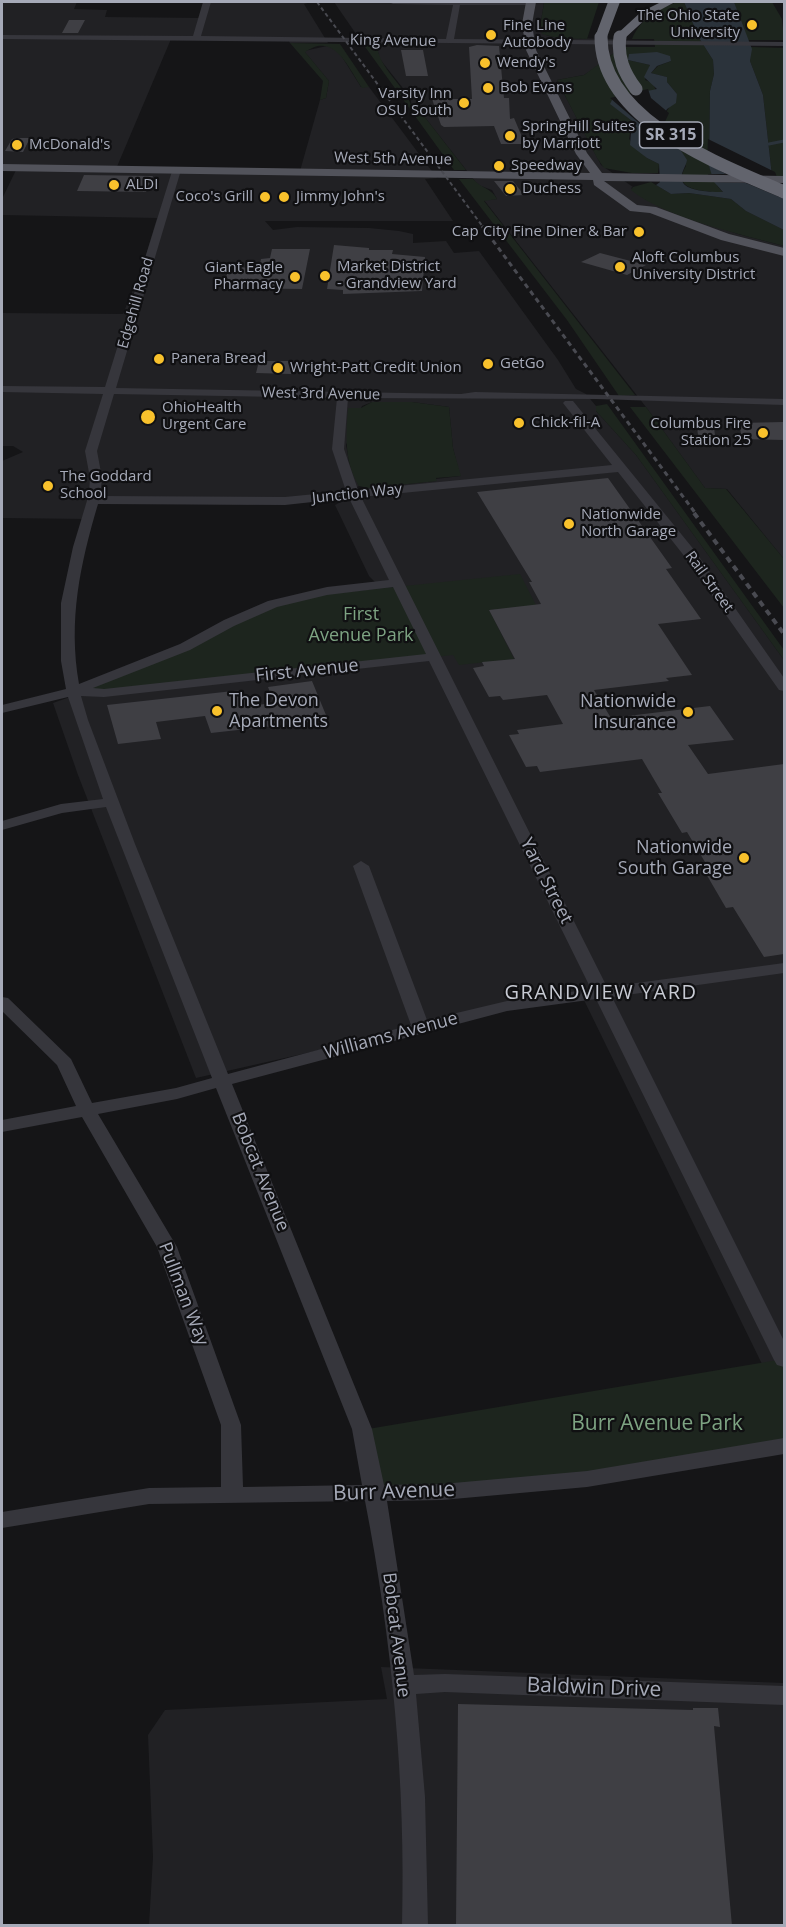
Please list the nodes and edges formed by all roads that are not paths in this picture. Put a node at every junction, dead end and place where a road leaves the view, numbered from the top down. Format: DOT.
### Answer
graph roads {
  1 [pos="207,2"];
  2 [pos="393,2"];
  3 [pos="457,2"];
  4 [pos="531,2"];
  5 [pos="614,2"];
  6 [pos="669,2"];
  7 [pos="627,12"];
  8 [pos="2,37"];
  9 [pos="620,37"];
  10 [pos="196,39"];
  11 [pos="449,42"];
  12 [pos="528,42"];
  13 [pos="784,44"];
  14 [pos="2,168"];
  15 [pos="176,170"];
  16 [pos="600,177"];
  17 [pos="784,180"];
  18 [pos="784,192"];
  19 [pos="784,252"];
  20 [pos="2,389"];
  21 [pos="111,390"];
  22 [pos="343,394"];
  23 [pos="461,397"];
  24 [pos="678,397"];
  25 [pos="733,401"];
  26 [pos="784,402"];
  27 [pos="569,403"];
  28 [pos="598,404"];
  29 [pos="586,423"];
  30 [pos="95,435"];
  31 [pos="619,468"];
  32 [pos="353,494"];
  33 [pos="94,500"];
  34 [pos="398,583"];
  35 [pos="433,657"];
  36 [pos="784,687"];
  37 [pos="73,691"];
  38 [pos="2,709"];
  39 [pos="112,802"];
  40 [pos="2,826"];
  41 [pos="361,866"];
  42 [pos="784,968"];
  43 [pos="601,993"];
  44 [pos="2,1002"];
  45 [pos="421,1028"];
  46 [pos="224,1082"];
  47 [pos="86,1109"];
  48 [pos="2,1126"];
  49 [pos="784,1360"];
  50 [pos="784,1446"];
  51 [pos="375,1493"];
  52 [pos="232,1495"];
  53 [pos="2,1520"];
  54 [pos="404,1685"];
  55 [pos="784,1695"];
  56 [pos="415,1926"];
  1 -- 10 [label="street"];
  2 -- 3 [label="street"];
  3 -- 4 [label="street"];
  3 -- 11 [label="street"];
  4 -- 12 [label="main road"];
  5 -- 18 [label="highway, SR 315, bridge"];
  6 -- 9 [label="highway"];
  7 -- 9 [label="highway, SR 315"];
  8 -- 10 [label="street, King Avenue"];
  9 -- 17 [label="highway, SR 315, bridge"];
  10 -- 11 [label="street, King Avenue"];
  11 -- 12 [label="street, King Avenue"];
  12 -- 13 [label="street, King Avenue"];
  12 -- 16 [label="main road"];
  14 -- 15 [label="main road, West 5th Avenue"];
  15 -- 16 [label="main road, West 5th Avenue"];
  15 -- 21 [label="street, Edgehill Road"];
  16 -- 17 [label="main road, West 5th Avenue, bridge"];
  16 -- 19 [label="main road"];
  20 -- 21 [label="street, West 3rd Avenue"];
  21 -- 22 [label="street, West 3rd Avenue"];
  21 -- 30 [label="street, Edgehill Road"];
  22 -- 23 [label="street, West 3rd Avenue"];
  22 -- 32 [label="street, Yard Street"];
  23 -- 24 [label="street, West 3rd Avenue"];
  23 -- 27 [label="street, West 3rd Avenue"];
  24 -- 25 [label="street, West 3rd Avenue"];
  24 -- 27 [label="street"];
  25 -- 26 [label="street, West 3rd Avenue"];
  25 -- 28 [label="street, West 3rd Avenue"];
  27 -- 28 [label="street, West 3rd Avenue"];
  27 -- 29 [label="street, Rail Street"];
  28 -- 29 [label="street"];
  29 -- 31 [label="street, Rail Street"];
  30 -- 33 [label="street, Bobcat Avenue"];
  31 -- 32 [label="street, Junction Way"];
  31 -- 36 [label="street, Rail Street"];
  32 -- 33 [label="street, Junction Way"];
  32 -- 34 [label="street, Yard Street"];
  33 -- 37 [label="street, Bobcat Avenue"];
  34 -- 35 [label="street, Yard Street"];
  34 -- 37 [label="street, First Avenue"];
  35 -- 37 [label="street, First Avenue"];
  35 -- 43 [label="street, Yard Street"];
  37 -- 38 [label="street, First Avenue"];
  37 -- 39 [label="street, Bobcat Avenue"];
  39 -- 40 [label="street"];
  39 -- 46 [label="street, Bobcat Avenue"];
  41 -- 45 [label="street"];
  42 -- 43 [label="street, Williams Avenue"];
  43 -- 45 [label="street, Williams Avenue"];
  43 -- 49 [label="street, Yard Street"];
  44 -- 47 [label="street, Pullman Way"];
  45 -- 46 [label="street, Williams Avenue"];
  46 -- 47 [label="street, Williams Avenue"];
  46 -- 51 [label="street, Bobcat Avenue"];
  47 -- 48 [label="street, Williams Avenue"];
  47 -- 52 [label="street, Pullman Way"];
  50 -- 51 [label="street, Burr Avenue"];
  51 -- 52 [label="street, Burr Avenue"];
  51 -- 54 [label="street, Bobcat Avenue"];
  52 -- 53 [label="street, Burr Avenue"];
  54 -- 55 [label="street, Baldwin Drive"];
  54 -- 56 [label="street, Bobcat Avenue"];
}
